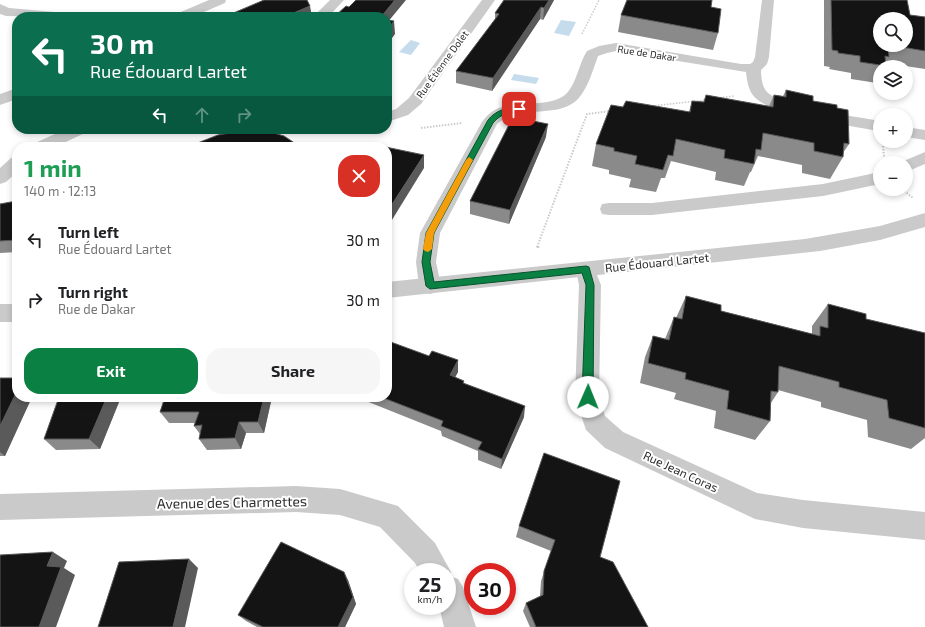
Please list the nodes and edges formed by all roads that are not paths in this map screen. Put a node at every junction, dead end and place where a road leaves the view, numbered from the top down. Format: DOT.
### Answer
graph roads {
  1 [pos="338,0"];
  2 [pos="489,0"];
  3 [pos="768,0"];
  4 [pos="226,2"];
  5 [pos="0,8"];
  6 [pos="12,12"];
  7 [pos="196,12"];
  8 [pos="209,12"];
  9 [pos="325,12"];
  10 [pos="753,68"];
  11 [pos="12,85"];
  12 [pos="0,90"];
  13 [pos="12,95"];
  14 [pos="0,100"];
  15 [pos="392,115"];
  16 [pos="873,125"];
  17 [pos="913,133"];
  18 [pos="68,134"];
  19 [pos="925,136"];
  20 [pos="52,142"];
  21 [pos="925,157"];
  22 [pos="913,163"];
  23 [pos="12,167"];
  24 [pos="0,178"];
  25 [pos="873,179"];
  26 [pos="609,209"];
  27 [pos="925,220"];
  28 [pos="586,270"];
  29 [pos="430,286"];
  30 [pos="392,290"];
  31 [pos="0,313"];
  32 [pos="12,313"];
  33 [pos="0,507"];
  34 [pos="925,526"];
  35 [pos="430,563"];
  36 [pos="456,612"];
  37 [pos="460,627"];
  1 -- 9 [label="street"];
  2 -- 15 [label="street, Rue Étienne Dolet"];
  3 -- 10 [label="street"];
  4 -- 7 [label="street"];
  4 -- 8 [label="street"];
  5 -- 6 [label="street"];
  10 -- 16 [label="street"];
  10 -- 29 [label="street, Rue de Dakar"];
  11 -- 12 [label="street"];
  13 -- 14 [label="street"];
  17 -- 19 [label="street"];
  18 -- 20 [label="street"];
  21 -- 22 [label="street"];
  23 -- 24 [label="street"];
  25 -- 26 [label="street"];
  27 -- 28 [label="street, Rue Édouard Lartet"];
  28 -- 29 [label="street, Rue Édouard Lartet"];
  28 -- 34 [label="street, Rue Jean Coras"];
  29 -- 30 [label="street, Rue Édouard Lartet"];
  31 -- 32 [label="street"];
  33 -- 35 [label="street, Avenue des Charmettes"];
  36 -- 37 [label="street"];
}
